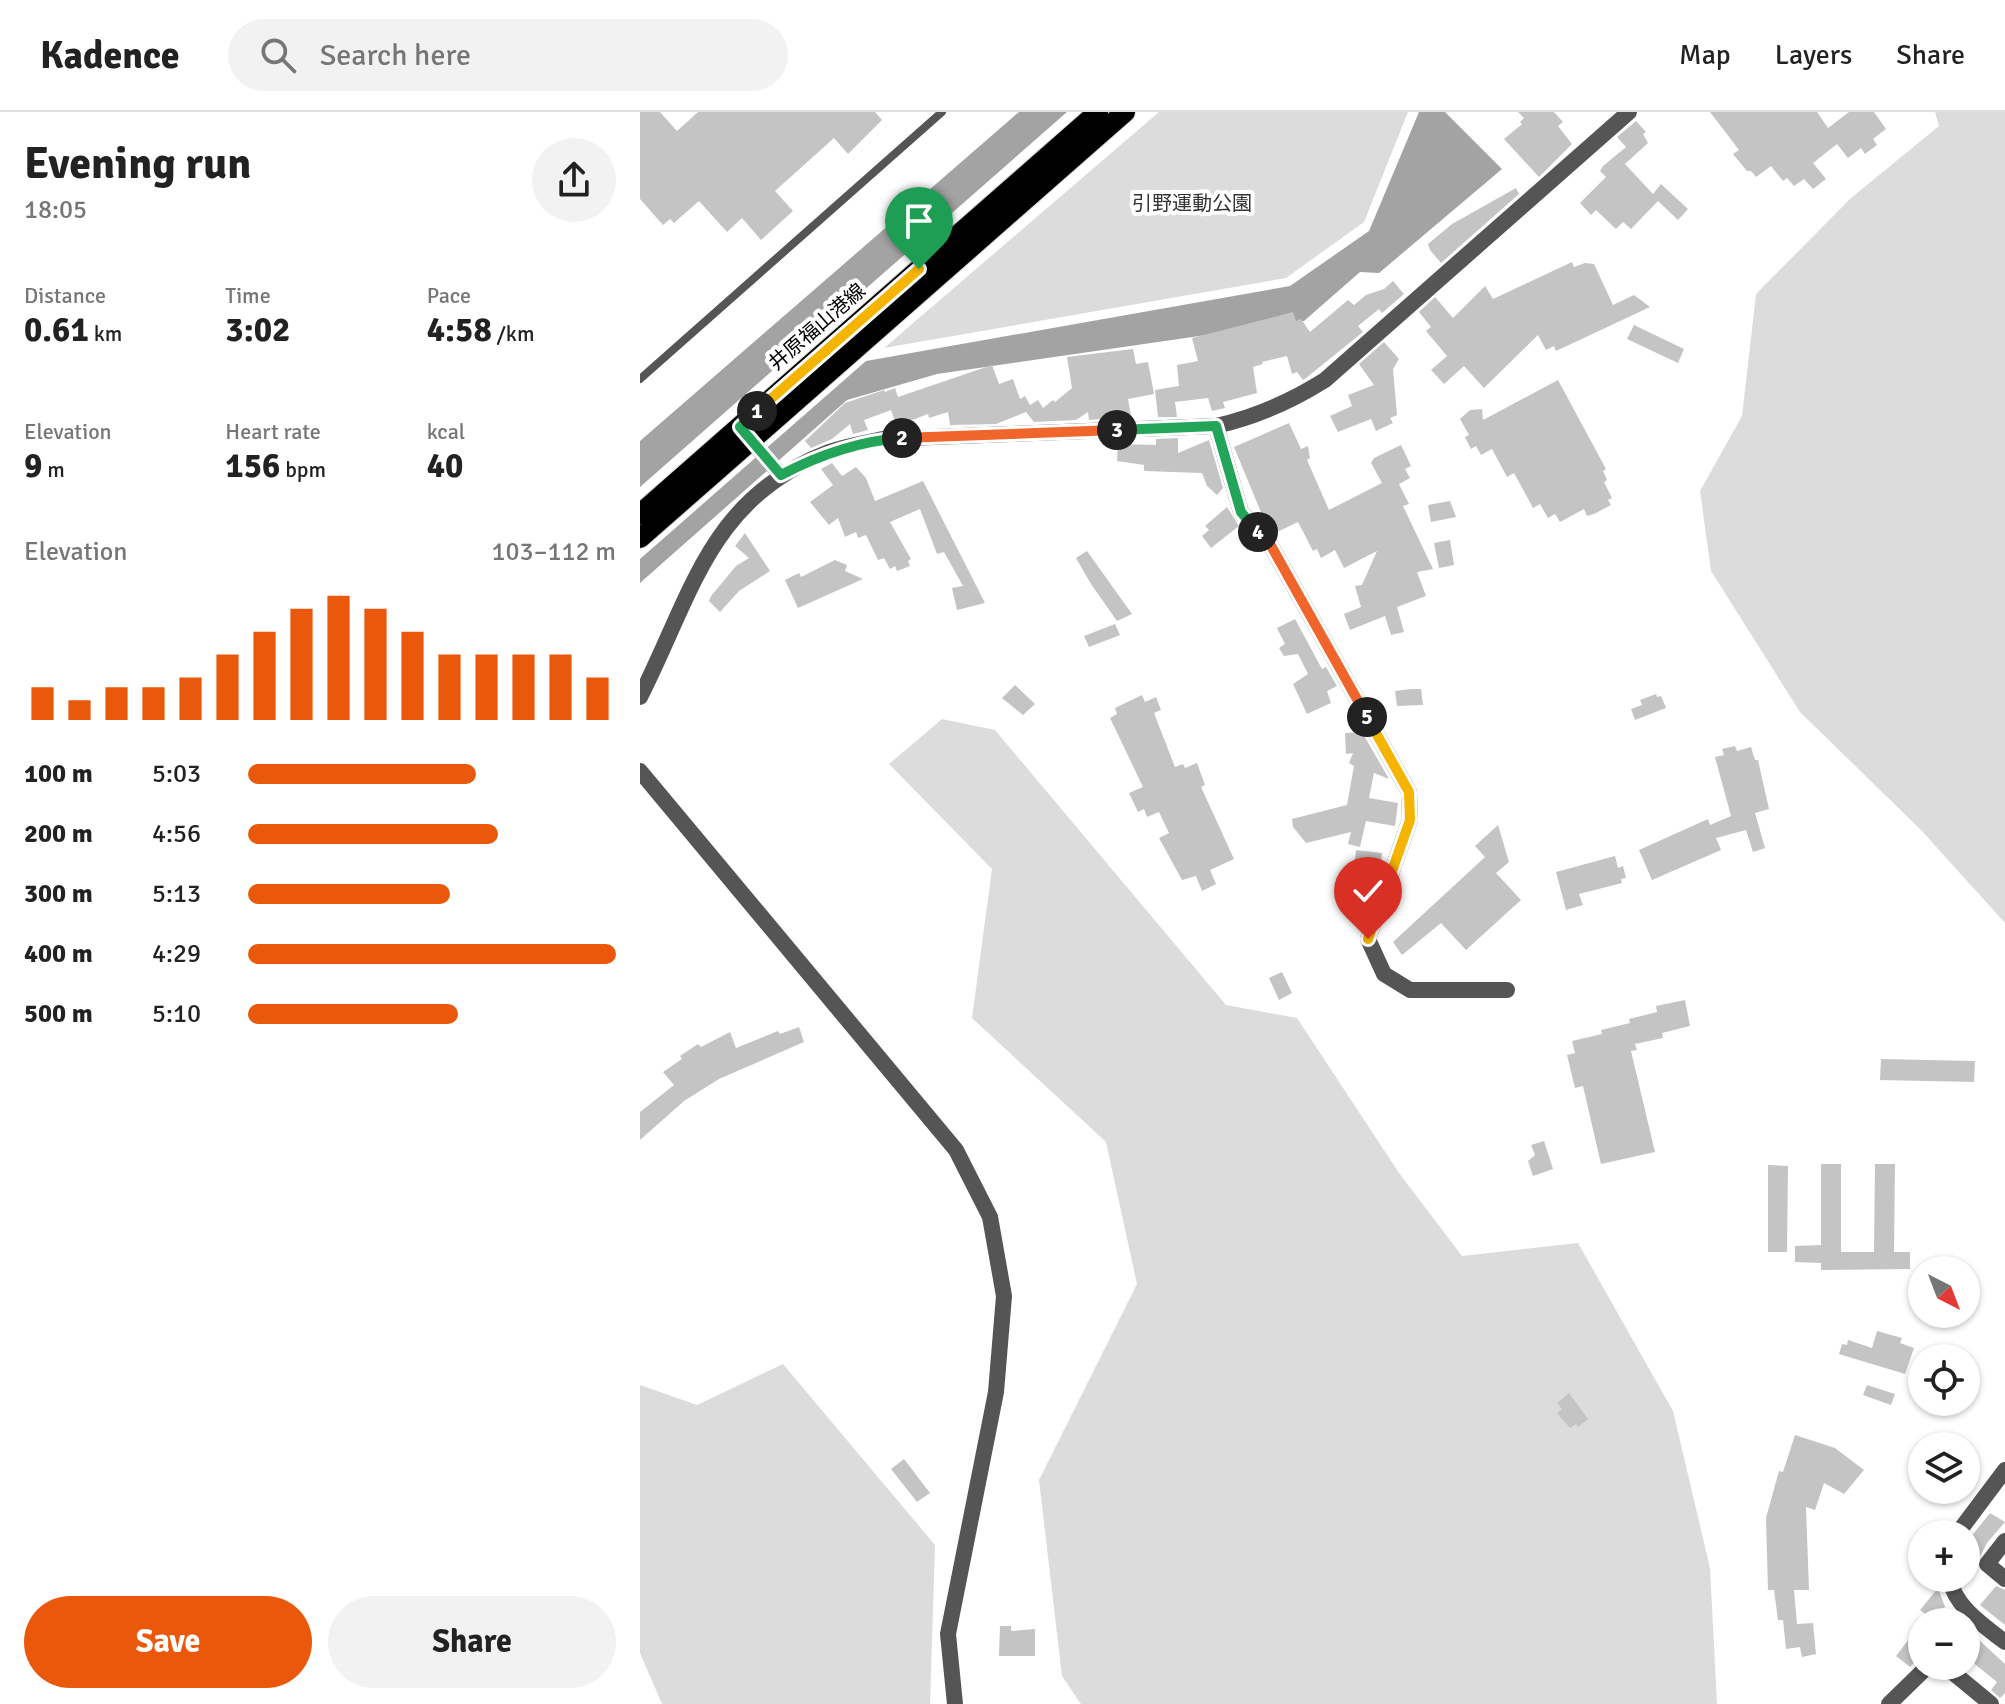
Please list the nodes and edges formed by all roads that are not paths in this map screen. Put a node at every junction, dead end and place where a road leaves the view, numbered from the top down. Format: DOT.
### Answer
graph roads {
  1 [pos="942,112"];
  2 [pos="1098,112"];
  3 [pos="1125,112"];
  4 [pos="1629,112"];
  5 [pos="640,379"];
  6 [pos="1216,426"];
  7 [pos="750,439"];
  8 [pos="779,472"];
  9 [pos="640,514"];
  10 [pos="640,538"];
  11 [pos="640,697"];
  12 [pos="640,771"];
  13 [pos="1507,990"];
  14 [pos="2005,1470"];
  15 [pos="1968,1520"];
  16 [pos="2005,1541"];
  17 [pos="2005,1579"];
  18 [pos="1980,1627"];
  19 [pos="2005,1642"];
  20 [pos="1914,1680"];
  21 [pos="1962,1680"];
  22 [pos="955,1704"];
  23 [pos="1889,1704"];
  24 [pos="1991,1704"];
  1 -- 5 [label="lane"];
  2 -- 7 [label="main road, 井原福山港線"];
  3 -- 7 [label="main road, 井原福山港線"];
  4 -- 6 [label="street"];
  6 -- 8 [label="street"];
  6 -- 13 [label="street"];
  7 -- 8 [label="street"];
  7 -- 9 [label="main road, 井原福山港線"];
  7 -- 10 [label="main road, 井原福山港線"];
  8 -- 11 [label="street"];
  12 -- 22 [label="street"];
  14 -- 15 [label="street"];
  16 -- 17 [label="street"];
  18 -- 19 [label="street"];
  20 -- 23 [label="street"];
  21 -- 24 [label="street"];
}
